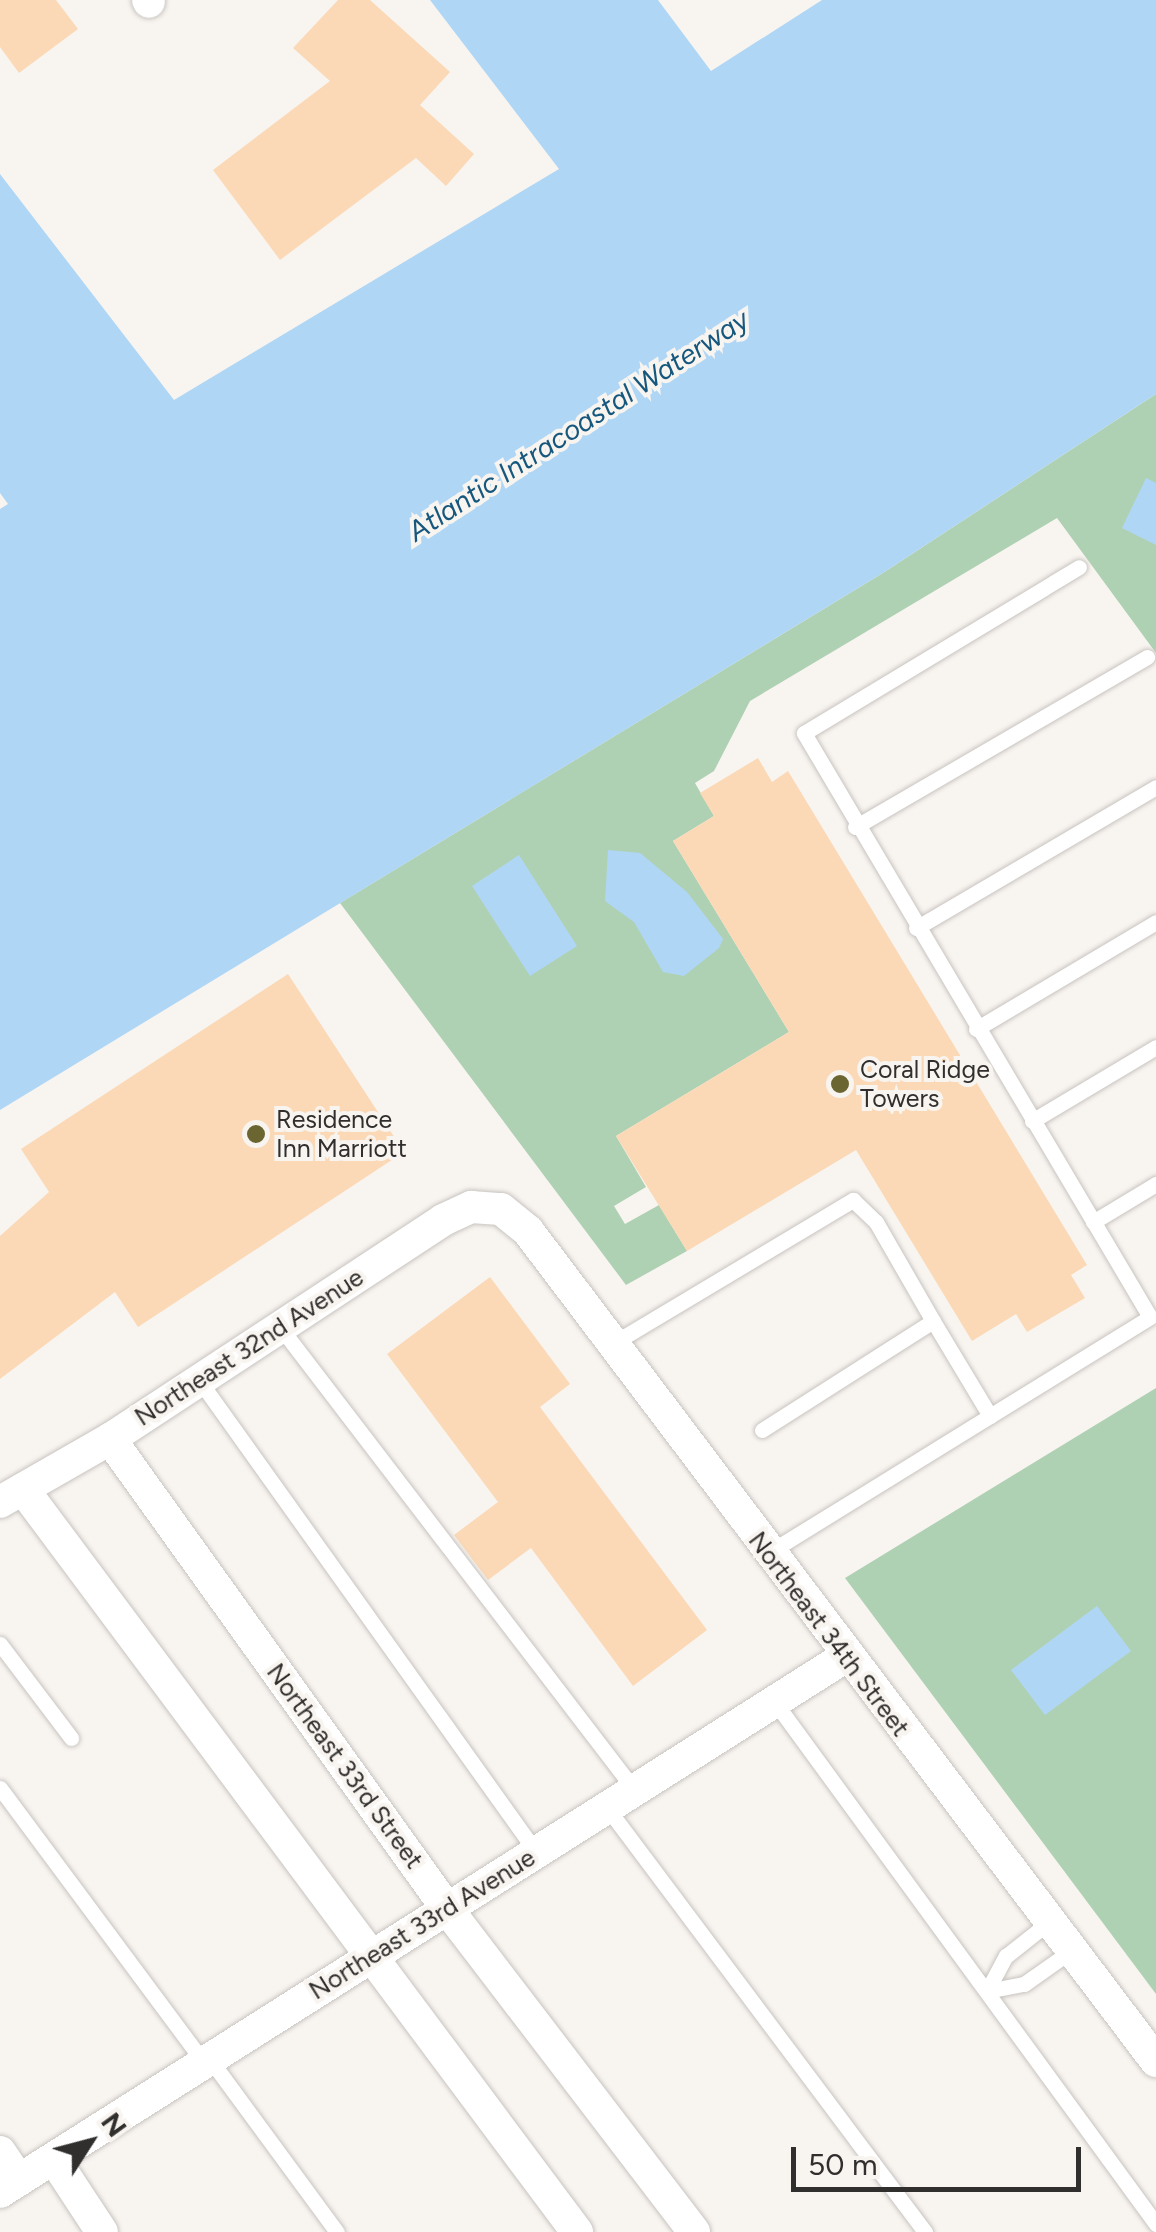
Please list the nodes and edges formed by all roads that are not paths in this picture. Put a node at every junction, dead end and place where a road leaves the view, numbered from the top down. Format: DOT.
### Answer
graph roads {
  1 [pos="1079,567"];
  2 [pos="1147,657"];
  3 [pos="1156,787"];
  4 [pos="855,828"];
  5 [pos="1156,922"];
  6 [pos="916,928"];
  7 [pos="976,1029"];
  8 [pos="1156,1047"];
  9 [pos="1032,1121"];
  10 [pos="1156,1184"];
  11 [pos="502,1209"];
  12 [pos="1093,1222"];
  13 [pos="1153,1315"];
  14 [pos="932,1321"];
  15 [pos="280,1327"];
  16 [pos="612,1344"];
  17 [pos="199,1380"];
  18 [pos="990,1416"];
  19 [pos="762,1430"];
  20 [pos="110,1439"];
  21 [pos="12,1495"];
  22 [pos="768,1554"];
  23 [pos="0,1644"];
  24 [pos="845,1657"];
  25 [pos="774,1701"];
  26 [pos="71,1738"];
  27 [pos="0,1788"];
  28 [pos="619,1797"];
  29 [pos="536,1852"];
  30 [pos="448,1910"];
  31 [pos="1049,1922"];
  32 [pos="1071,1951"];
  33 [pos="372,1957"];
  34 [pos="987,1991"];
  35 [pos="206,2059"];
  36 [pos="1156,2061"];
  37 [pos="0,2152"];
  38 [pos="54,2159"];
  39 [pos="10,2186"];
  40 [pos="1156,2224"];
  41 [pos="102,2232"];
  42 [pos="337,2232"];
  43 [pos="577,2232"];
  44 [pos="694,2232"];
  45 [pos="924,2232"];
  1 -- 4 [label="lane"];
  2 -- 4 [label="lane"];
  3 -- 6 [label="lane"];
  4 -- 6 [label="lane"];
  5 -- 7 [label="lane"];
  6 -- 7 [label="lane"];
  7 -- 9 [label="lane"];
  8 -- 9 [label="lane"];
  9 -- 12 [label="lane"];
  10 -- 12 [label="lane"];
  11 -- 15 [label="street, Northeast 32nd Avenue"];
  11 -- 16 [label="street, Northeast 34th Street"];
  12 -- 13 [label="lane"];
  13 -- 18 [label="lane"];
  14 -- 16 [label="lane"];
  14 -- 18 [label="lane"];
  14 -- 19 [label="lane"];
  15 -- 17 [label="street, Northeast 32nd Avenue"];
  15 -- 28 [label="lane"];
  16 -- 22 [label="street, Northeast 34th Street"];
  17 -- 20 [label="street, Northeast 32nd Avenue"];
  17 -- 29 [label="lane"];
  18 -- 22 [label="lane"];
  20 -- 21 [label="street, Northeast 32nd Avenue"];
  20 -- 30 [label="street, Northeast 33rd Street"];
  21 -- 33 [label="street"];
  22 -- 24 [label="street, Northeast 34th Street"];
  23 -- 26 [label="lane"];
  24 -- 25 [label="street, Northeast 33rd Avenue"];
  24 -- 31 [label="street, Northeast 34th Street"];
  25 -- 28 [label="street, Northeast 33rd Avenue"];
  25 -- 34 [label="lane"];
  27 -- 35 [label="lane"];
  28 -- 29 [label="street, Northeast 33rd Avenue"];
  28 -- 45 [label="lane"];
  29 -- 30 [label="street, Northeast 33rd Avenue"];
  30 -- 33 [label="street, Northeast 33rd Avenue"];
  30 -- 44 [label="street, Northeast 33rd Street"];
  31 -- 32 [label="street, Northeast 34th Street"];
  31 -- 34 [label="lane"];
  32 -- 34 [label="lane"];
  32 -- 36 [label="street, Northeast 34th Street"];
  33 -- 35 [label="street, Northeast 33rd Avenue"];
  33 -- 43 [label="street"];
  34 -- 40 [label="lane"];
  35 -- 38 [label="street, Northeast 33rd Avenue"];
  35 -- 42 [label="lane"];
  37 -- 39 [label="street"];
  38 -- 39 [label="street, Northeast 33rd Avenue"];
  38 -- 41 [label="street"];
}
